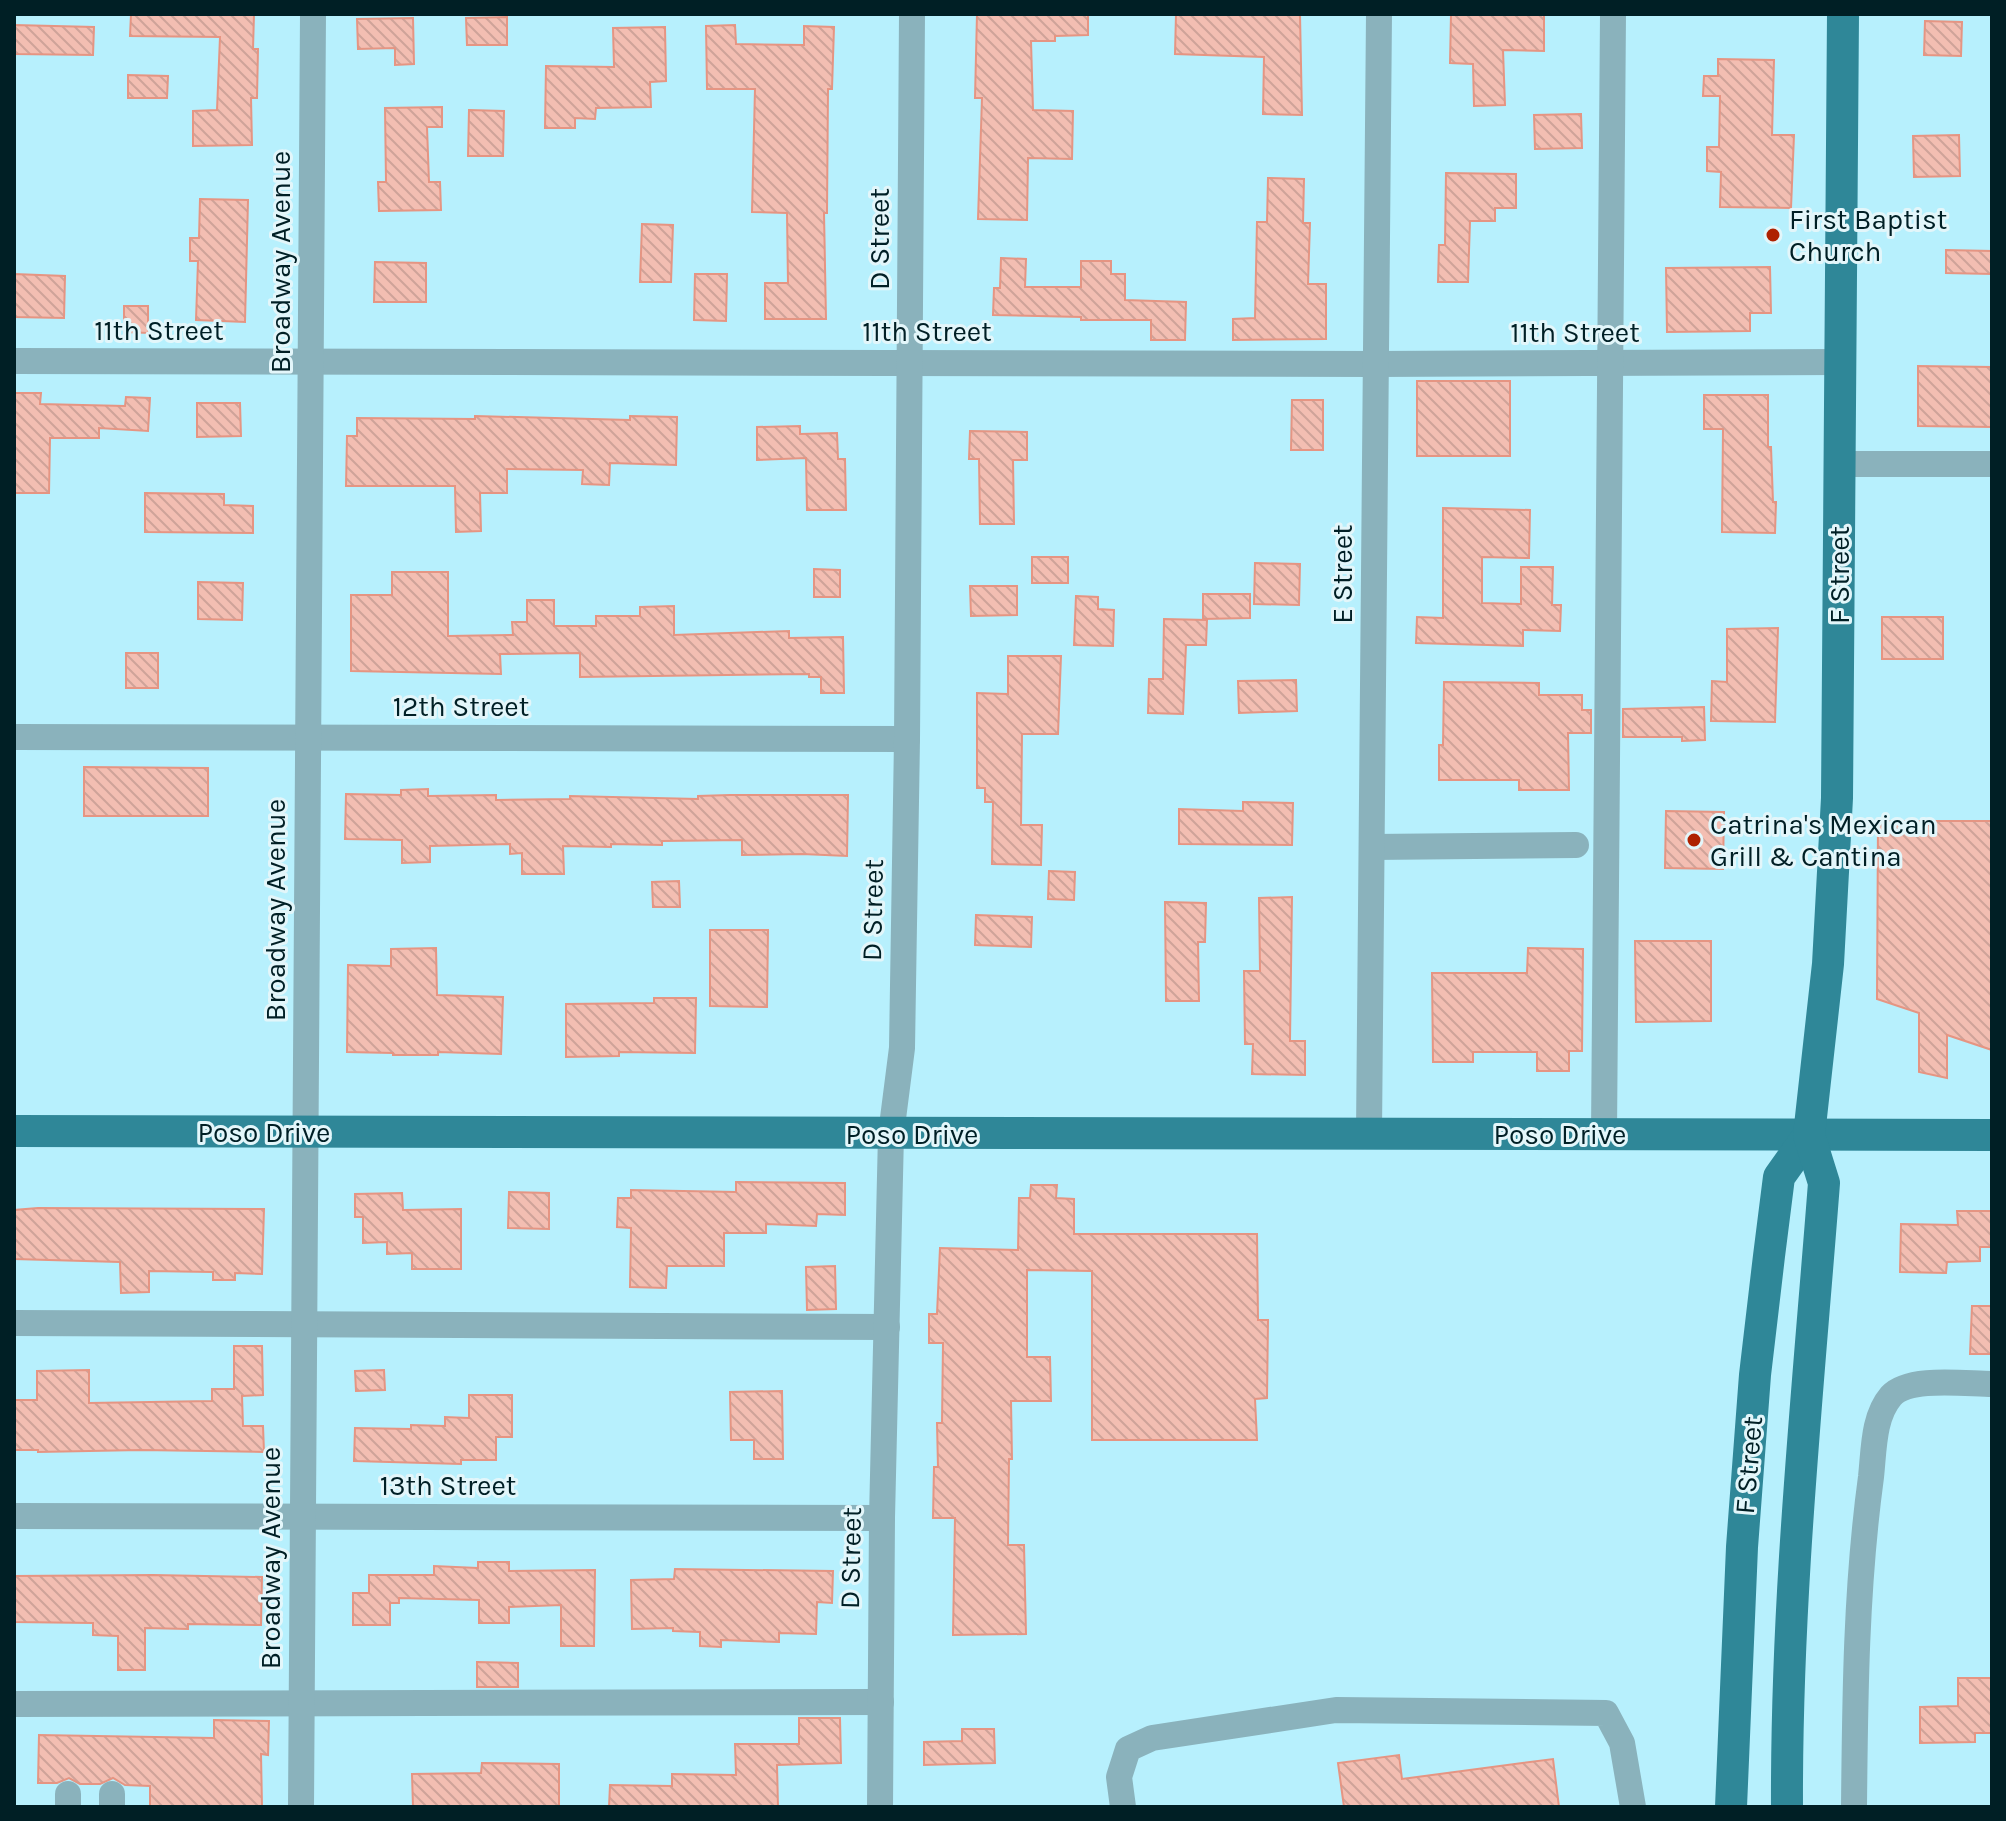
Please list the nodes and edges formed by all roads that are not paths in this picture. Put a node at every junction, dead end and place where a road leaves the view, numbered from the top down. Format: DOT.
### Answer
graph roads {
  1 [pos="313,14"];
  2 [pos="912,14"];
  3 [pos="1379,14"];
  4 [pos="1613,14"];
  5 [pos="1843,14"];
  6 [pos="14,361"];
  7 [pos="311,362"];
  8 [pos="1840,362"];
  9 [pos="910,363"];
  10 [pos="1376,364"];
  11 [pos="1609,364"];
  12 [pos="1839,464"];
  13 [pos="1992,464"];
  14 [pos="14,737"];
  15 [pos="309,738"];
  16 [pos="907,739"];
  17 [pos="1576,845"];
  18 [pos="1372,847"];
  19 [pos="14,1131"];
  20 [pos="305,1132"];
  21 [pos="891,1134"];
  22 [pos="1369,1134"];
  23 [pos="1604,1134"];
  24 [pos="1809,1135"];
  25 [pos="1992,1135"];
  26 [pos="14,1323"];
  27 [pos="304,1324"];
  28 [pos="887,1327"];
  29 [pos="1992,1384"];
  30 [pos="14,1516"];
  31 [pos="303,1517"];
  32 [pos="882,1518"];
  33 [pos="881,1702"];
  34 [pos="14,1704"];
  35 [pos="301,1704"];
  36 [pos="301,1807"];
  37 [pos="880,1807"];
  38 [pos="1123,1807"];
  39 [pos="1633,1807"];
  40 [pos="1731,1807"];
  41 [pos="1787,1807"];
  42 [pos="1854,1807"];
  1 -- 7 [label="street, Broadway Avenue"];
  2 -- 9 [label="street, D Street"];
  3 -- 10 [label="street, E Street"];
  4 -- 11 [label="street"];
  5 -- 8 [label="main road, F Street"];
  6 -- 7 [label="street, 11th Street"];
  7 -- 9 [label="street, 11th Street"];
  7 -- 15 [label="street, Broadway Avenue"];
  8 -- 11 [label="street, 11th Street"];
  8 -- 12 [label="main road, F Street"];
  9 -- 10 [label="street, 11th Street"];
  9 -- 16 [label="street, D Street"];
  10 -- 11 [label="street, 11th Street"];
  10 -- 18 [label="street, E Street"];
  11 -- 23 [label="street"];
  12 -- 13 [label="street"];
  12 -- 24 [label="main road, F Street"];
  14 -- 15 [label="street, 12th Street"];
  15 -- 16 [label="street, 12th Street"];
  15 -- 20 [label="street, Broadway Avenue"];
  16 -- 21 [label="street, D Street"];
  17 -- 18 [label="street"];
  18 -- 22 [label="street, E Street"];
  19 -- 20 [label="main road, Poso Drive"];
  20 -- 21 [label="main road, Poso Drive"];
  20 -- 27 [label="street, Broadway Avenue"];
  21 -- 22 [label="main road, Poso Drive"];
  21 -- 28 [label="street, D Street"];
  22 -- 23 [label="main road, Poso Drive"];
  23 -- 24 [label="main road, Poso Drive"];
  24 -- 25 [label="main road, Poso Drive"];
  24 -- 40 [label="main road, F Street"];
  24 -- 41 [label="main road, F Street"];
  26 -- 27 [label="street"];
  27 -- 28 [label="street"];
  27 -- 31 [label="street, Broadway Avenue"];
  28 -- 32 [label="street, D Street"];
  29 -- 42 [label="street"];
  30 -- 31 [label="street, 13th Street"];
  31 -- 32 [label="street, 13th Street"];
  31 -- 35 [label="street, Broadway Avenue"];
  32 -- 33 [label="street, D Street"];
  33 -- 35 [label="street"];
  33 -- 37 [label="street, D Street"];
  34 -- 35 [label="street"];
  35 -- 36 [label="street, Broadway Avenue"];
  38 -- 39 [label="street"];
}
